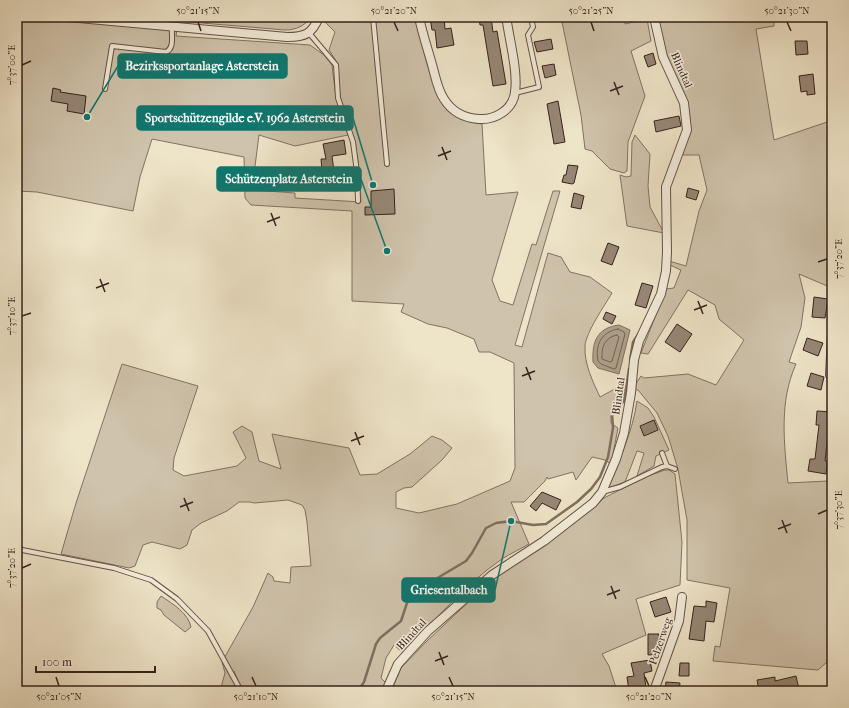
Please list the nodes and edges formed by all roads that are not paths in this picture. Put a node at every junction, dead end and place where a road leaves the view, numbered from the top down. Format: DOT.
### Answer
graph roads {
  1 [pos="68,17"];
  2 [pos="319,17"];
  3 [pos="373,17"];
  4 [pos="419,17"];
  5 [pos="504,17"];
  6 [pos="531,17"];
  7 [pos="654,17"];
  8 [pos="172,26"];
  9 [pos="309,33"];
  10 [pos="104,90"];
  11 [pos="515,92"];
  12 [pos="386,164"];
  13 [pos="358,201"];
  14 [pos="832,336"];
  15 [pos="832,375"];
  16 [pos="662,454"];
  17 [pos="667,466"];
  18 [pos="675,469"];
  19 [pos="602,492"];
  20 [pos="17,549"];
  21 [pos="682,597"];
  22 [pos="241,691"];
  23 [pos="386,691"];
  24 [pos="654,691"];
  1 -- 8 [label="street"];
  2 -- 9 [label="street"];
  3 -- 12 [label="lane"];
  4 -- 11 [label="street"];
  5 -- 11 [label="street"];
  6 -- 11 [label="lane"];
  7 -- 19 [label="street, Blindtal"];
  8 -- 9 [label="street"];
  8 -- 10 [label="lane"];
  9 -- 13 [label="lane"];
  14 -- 15 [label="street"];
  16 -- 17 [label="lane"];
  17 -- 18 [label="lane"];
  17 -- 19 [label="lane"];
  19 -- 23 [label="street, Blindtal"];
  20 -- 22 [label="lane"];
  21 -- 24 [label="street, Pelzerweg"];
}
